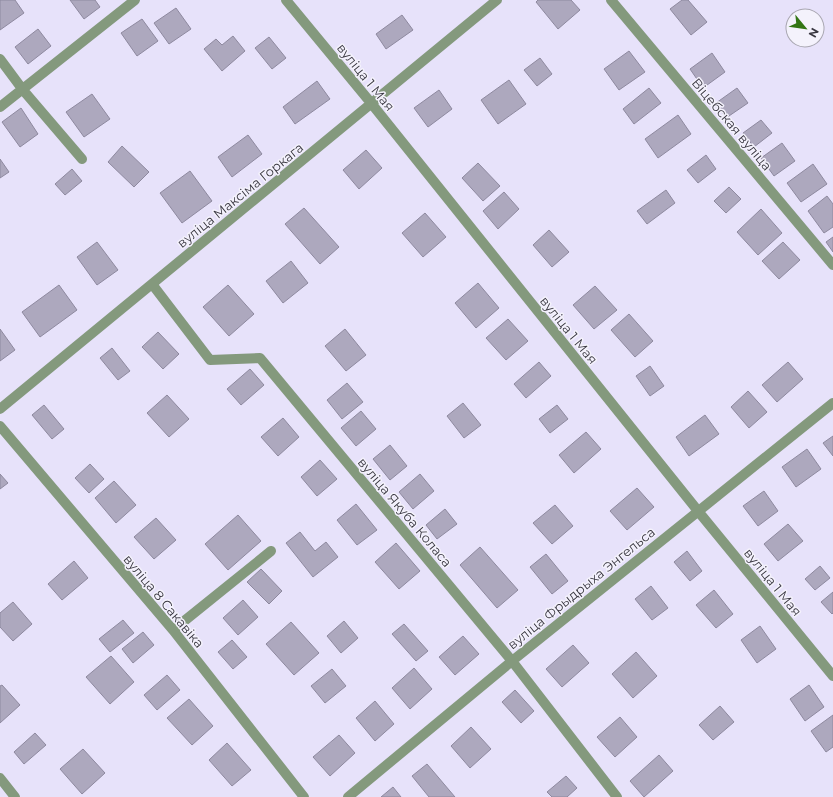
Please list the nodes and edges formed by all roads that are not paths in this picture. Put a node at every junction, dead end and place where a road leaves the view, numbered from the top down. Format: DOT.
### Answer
graph roads {
  1 [pos="135,0"];
  2 [pos="286,0"];
  3 [pos="497,0"];
  4 [pos="611,0"];
  5 [pos="0,59"];
  6 [pos="23,90"];
  7 [pos="371,104"];
  8 [pos="0,107"];
  9 [pos="82,159"];
  10 [pos="833,264"];
  11 [pos="152,284"];
  12 [pos="833,403"];
  13 [pos="0,409"];
  14 [pos="0,426"];
  15 [pos="698,511"];
  16 [pos="271,551"];
  17 [pos="173,630"];
  18 [pos="512,661"];
  19 [pos="833,676"];
  20 [pos="0,778"];
  21 [pos="15,797"];
  22 [pos="304,797"];
  23 [pos="348,797"];
  24 [pos="617,797"];
  1 -- 6 [label="street"];
  2 -- 7 [label="street, вуліца 1 Мая"];
  3 -- 7 [label="street, вуліца Максіма Горкага"];
  4 -- 10 [label="street, Віцебская вуліца"];
  5 -- 6 [label="street"];
  6 -- 8 [label="street"];
  6 -- 9 [label="street"];
  7 -- 11 [label="street, вуліца Максіма Горкага"];
  7 -- 15 [label="street, вуліца 1 Мая"];
  11 -- 13 [label="street, вуліца Максіма Горкага"];
  11 -- 18 [label="street, вуліца Якуба Коласа"];
  12 -- 15 [label="street, вуліца Фрыдрыха Энгельса"];
  14 -- 17 [label="street, вуліца 8 Сакавіка"];
  15 -- 18 [label="street, вуліца Фрыдрыха Энгельса"];
  15 -- 19 [label="street, вуліца 1 Мая"];
  16 -- 17 [label="street"];
  17 -- 22 [label="street, вуліца 8 Сакавіка"];
  18 -- 23 [label="street, вуліца Фрыдрыха Энгельса"];
  18 -- 24 [label="street, вуліца Якуба Коласа"];
  20 -- 21 [label="street"];
}
